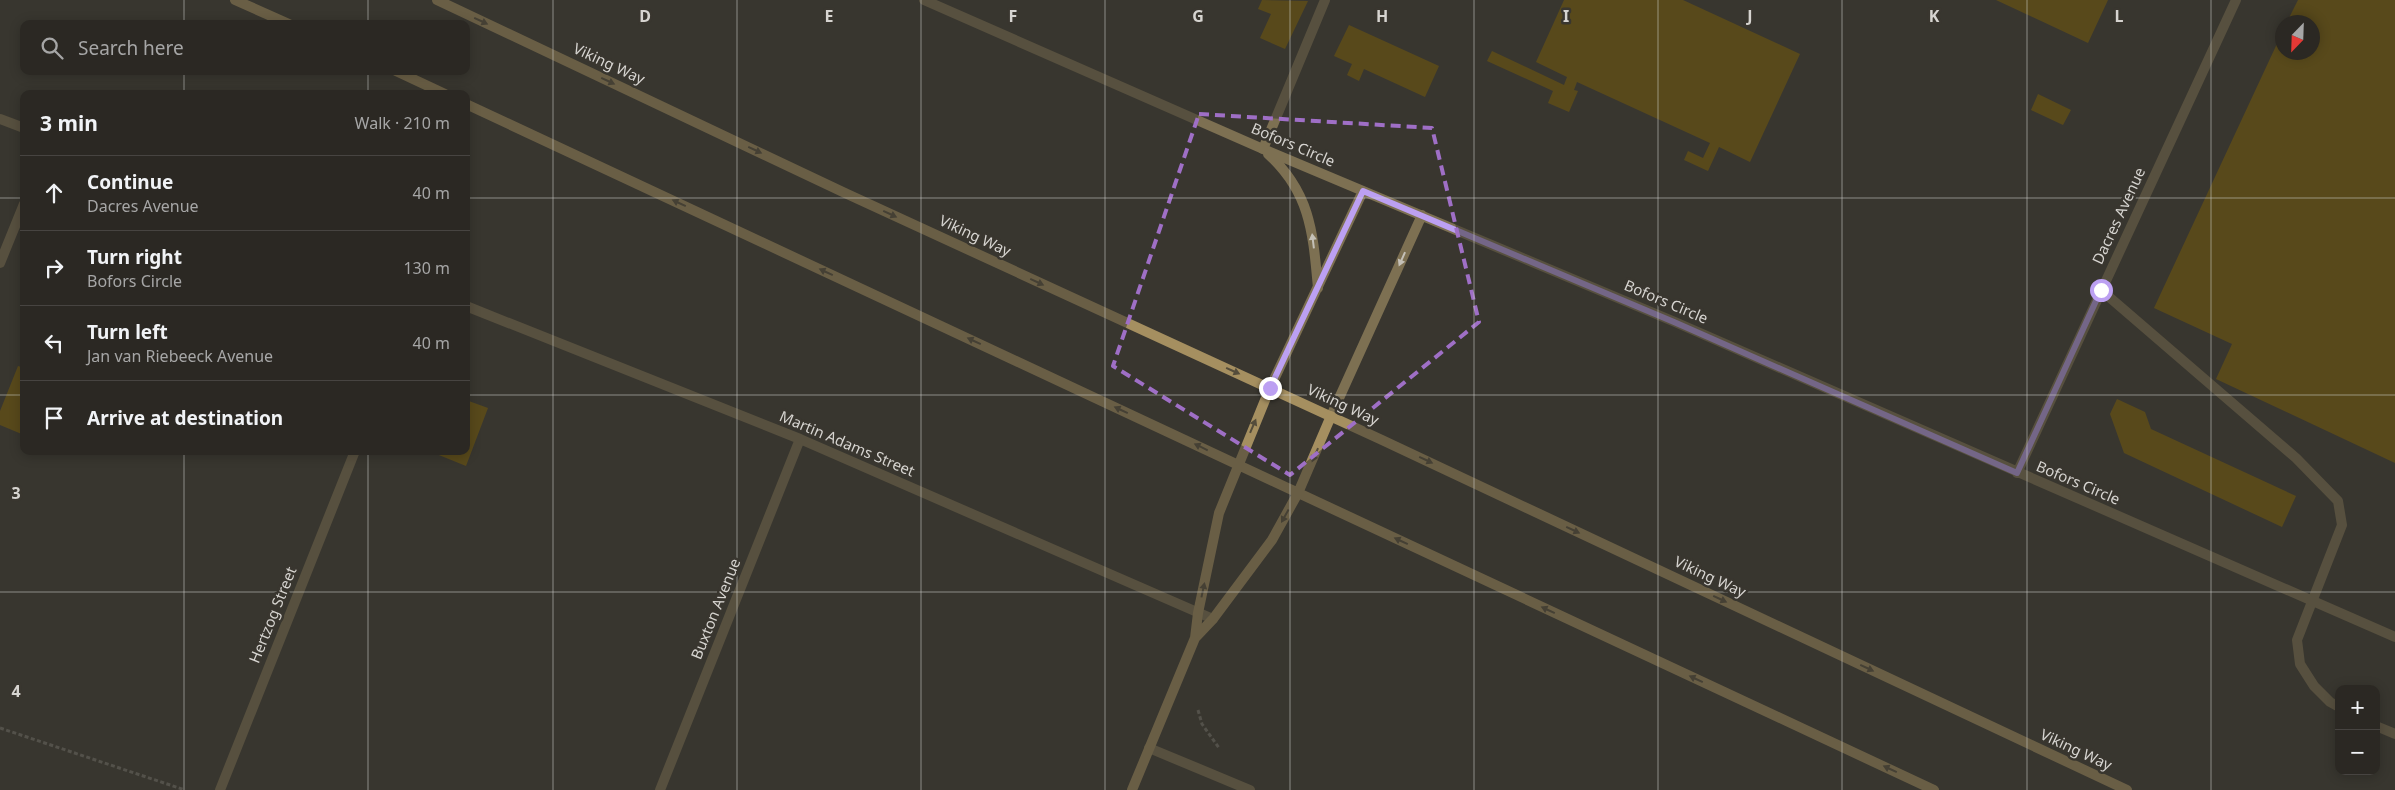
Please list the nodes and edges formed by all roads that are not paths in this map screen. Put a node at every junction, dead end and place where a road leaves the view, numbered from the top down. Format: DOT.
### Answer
graph roads {
  1 [pos="235,0"];
  2 [pos="437,0"];
  3 [pos="924,0"];
  4 [pos="1325,0"];
  5 [pos="2236,0"];
  6 [pos="280,20"];
  7 [pos="405,75"];
  8 [pos="436,90"];
  9 [pos="470,106"];
  10 [pos="0,119"];
  11 [pos="20,126"];
  12 [pos="1263,149"];
  13 [pos="1363,191"];
  14 [pos="20,214"];
  15 [pos="1422,215"];
  16 [pos="0,263"];
  17 [pos="1318,289"];
  18 [pos="2101,290"];
  19 [pos="470,308"];
  20 [pos="1270,388"];
  21 [pos="1331,416"];
  22 [pos="800,439"];
  23 [pos="353,455"];
  24 [pos="1237,465"];
  25 [pos="2017,473"];
  26 [pos="1298,493"];
  27 [pos="2312,600"];
  28 [pos="1198,613"];
  29 [pos="1213,618"];
  30 [pos="2395,637"];
  31 [pos="1196,638"];
  32 [pos="2335,705"];
  33 [pos="2380,728"];
  34 [pos="2395,734"];
  35 [pos="1149,748"];
  36 [pos="220,790"];
  37 [pos="660,790"];
  38 [pos="1132,790"];
  39 [pos="1250,790"];
  40 [pos="1934,790"];
  41 [pos="2127,790"];
  1 -- 6 [label="main road"];
  2 -- 20 [label="main road, Viking Way, one-way"];
  3 -- 12 [label="street, Bofors Circle"];
  4 -- 12 [label="street"];
  5 -- 18 [label="street, Dacres Avenue"];
  7 -- 8 [label="main road"];
  24 -- 9 [label="main road, one-way"];
  10 -- 11 [label="street"];
  12 -- 13 [label="street, Bofors Circle"];
  17 -- 12 [label="street, one-way"];
  13 -- 15 [label="street, Bofors Circle"];
  13 -- 17 [label="street"];
  14 -- 16 [label="street"];
  15 -- 21 [label="street, one-way"];
  15 -- 25 [label="street, Bofors Circle"];
  17 -- 20 [label="street"];
  18 -- 25 [label="street, Dacres Avenue"];
  18 -- 27 [label="street"];
  19 -- 22 [label="street, Martin Adams Street"];
  20 -- 21 [label="main road, Viking Way"];
  24 -- 20 [label="main road, one-way"];
  21 -- 26 [label="main road, one-way"];
  21 -- 41 [label="main road, Viking Way, one-way"];
  22 -- 28 [label="street, Martin Adams Street"];
  22 -- 37 [label="street, Buxton Avenue"];
  23 -- 36 [label="street, Hertzog Street"];
  24 -- 26 [label="main road"];
  28 -- 24 [label="main road, one-way"];
  25 -- 27 [label="street, Bofors Circle"];
  26 -- 29 [label="main road, one-way"];
  40 -- 26 [label="main road, one-way"];
  27 -- 30 [label="street, Bofors Circle"];
  27 -- 32 [label="street"];
  28 -- 29 [label="street, Martin Adams Street"];
  28 -- 31 [label="main road"];
  29 -- 31 [label="main road"];
  31 -- 35 [label="main road"];
  33 -- 34 [label="street"];
  35 -- 38 [label="main road"];
  35 -- 39 [label="street"];
}
